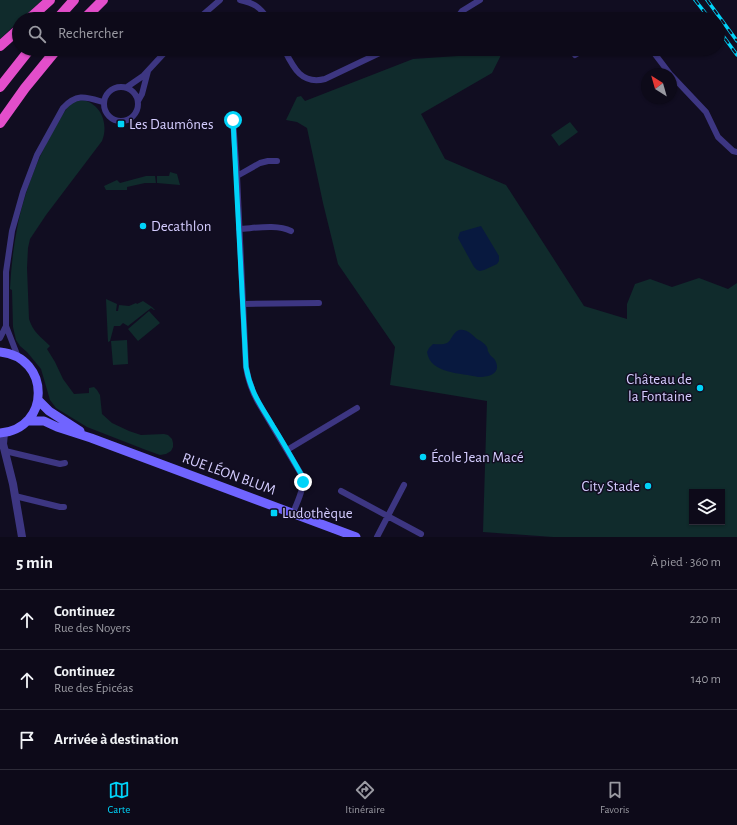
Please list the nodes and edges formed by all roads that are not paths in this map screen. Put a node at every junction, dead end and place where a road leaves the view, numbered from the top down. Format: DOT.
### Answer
graph roads {
  1 [pos="50,0"];
  2 [pos="74,0"];
  3 [pos="103,0"];
  4 [pos="220,0"];
  5 [pos="240,0"];
  6 [pos="480,0"];
  7 [pos="37,12"];
  8 [pos="63,12"];
  9 [pos="91,12"];
  10 [pos="206,12"];
  11 [pos="263,12"];
  12 [pos="461,12"];
  13 [pos="12,35"];
  14 [pos="0,46"];
  15 [pos="24,56"];
  16 [pos="51,56"];
  17 [pos="161,56"];
  18 [pos="288,56"];
  19 [pos="373,56"];
  20 [pos="657,56"];
  21 [pos="666,68"];
  22 [pos="148,71"];
  23 [pos="677,81"];
  24 [pos="0,87"];
  25 [pos="127,87"];
  26 [pos="138,100"];
  27 [pos="103,102"];
  28 [pos="233,120"];
  29 [pos="0,123"];
  30 [pos="735,152"];
  31 [pos="277,161"];
  32 [pos="237,176"];
  33 [pos="240,229"];
  34 [pos="292,231"];
  35 [pos="320,303"];
  36 [pos="243,304"];
  37 [pos="6,326"];
  38 [pos="0,338"];
  39 [pos="0,352"];
  40 [pos="18,357"];
  41 [pos="38,400"];
  42 [pos="357,408"];
  43 [pos="27,421"];
  44 [pos="91,438"];
  45 [pos="3,440"];
  46 [pos="287,450"];
  47 [pos="65,463"];
  48 [pos="404,485"];
  49 [pos="341,491"];
  50 [pos="15,496"];
  51 [pos="64,507"];
  52 [pos="293,513"];
  53 [pos="388,516"];
  54 [pos="421,534"];
  55 [pos="22,537"];
  56 [pos="356,537"];
  57 [pos="377,537"];
  1 -- 7 [label="highway"];
  2 -- 8 [label="highway"];
  3 -- 9 [label="highway"];
  4 -- 10 [label="street"];
  5 -- 11 [label="street"];
  6 -- 12 [label="street"];
  13 -- 14 [label="highway"];
  15 -- 24 [label="highway"];
  16 -- 29 [label="highway"];
  17 -- 22 [label="street"];
  18 -- 19 [label="street"];
  20 -- 21 [label="street"];
  22 -- 25 [label="street"];
  22 -- 26 [label="street"];
  23 -- 30 [label="street"];
  25 -- 26 [label="street"];
  25 -- 27 [label="street"];
  26 -- 27 [label="street"];
  27 -- 37 [label="street"];
  28 -- 32 [label="street"];
  31 -- 32 [label="street"];
  32 -- 33 [label="street"];
  33 -- 34 [label="street"];
  33 -- 36 [label="street"];
  35 -- 36 [label="street"];
  36 -- 46 [label="street"];
  37 -- 38 [label="street"];
  37 -- 40 [label="street"];
  39 -- 40 [label="main road"];
  40 -- 41 [label="main road"];
  41 -- 43 [label="main road"];
  41 -- 44 [label="main road, RUE LÉON BLUM"];
  42 -- 46 [label="street"];
  43 -- 44 [label="main road, RUE LÉON BLUM"];
  43 -- 45 [label="main road"];
  44 -- 52 [label="main road, RUE LÉON BLUM"];
  45 -- 47 [label="street"];
  45 -- 50 [label="street"];
  46 -- 52 [label="street"];
  48 -- 53 [label="street"];
  49 -- 53 [label="street"];
  50 -- 51 [label="street"];
  50 -- 55 [label="street"];
  52 -- 56 [label="main road, RUE LÉON BLUM"];
  53 -- 54 [label="street"];
  53 -- 57 [label="street"];
}
